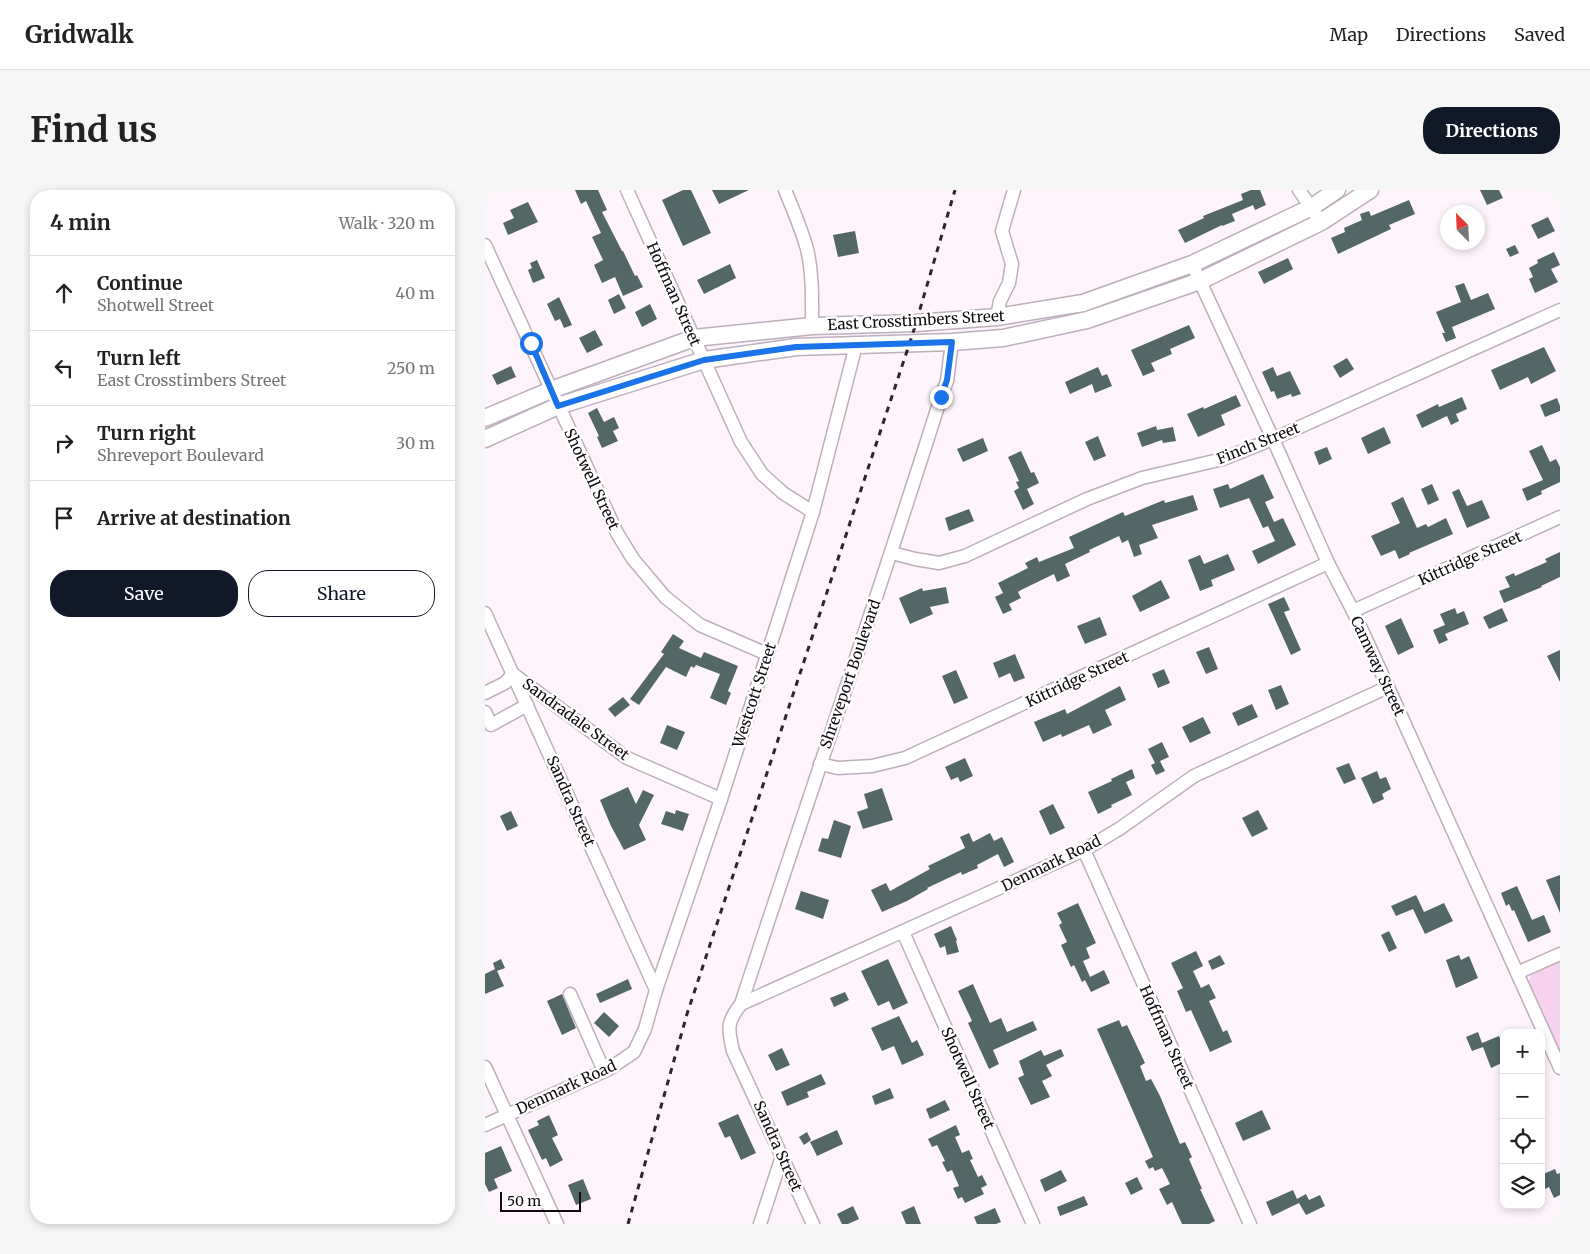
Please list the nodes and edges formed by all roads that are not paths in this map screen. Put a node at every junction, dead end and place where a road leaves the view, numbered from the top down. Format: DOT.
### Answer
graph roads {
  1 [pos="627,190"];
  2 [pos="785,190"];
  3 [pos="1014,190"];
  4 [pos="1299,190"];
  5 [pos="1337,190"];
  6 [pos="1370,190"];
  7 [pos="1312,208"];
  8 [pos="1321,222"];
  9 [pos="485,245"];
  10 [pos="1193,264"];
  11 [pos="1200,281"];
  12 [pos="1560,310"];
  13 [pos="997,317"];
  14 [pos="812,326"];
  15 [pos="694,338"];
  16 [pos="952,342"];
  17 [pos="857,345"];
  18 [pos="704,360"];
  19 [pos="551,390"];
  20 [pos="558,406"];
  21 [pos="485,418"];
  22 [pos="485,439"];
  23 [pos="1273,439"];
  24 [pos="813,512"];
  25 [pos="1560,517"];
  26 [pos="892,553"];
  27 [pos="1328,563"];
  28 [pos="1353,611"];
  29 [pos="485,613"];
  30 [pos="489,630"];
  31 [pos="767,654"];
  32 [pos="513,674"];
  33 [pos="1388,687"];
  34 [pos="485,693"];
  35 [pos="527,705"];
  36 [pos="485,712"];
  37 [pos="819,764"];
  38 [pos="721,799"];
  39 [pos="1084,850"];
  40 [pos="903,932"];
  41 [pos="1560,954"];
  42 [pos="1517,973"];
  43 [pos="657,990"];
  44 [pos="571,994"];
  45 [pos="741,1004"];
  46 [pos="639,1041"];
  47 [pos="485,1067"];
  48 [pos="1560,1068"];
  49 [pos="604,1071"];
  50 [pos="507,1114"];
  51 [pos="485,1125"];
  52 [pos="782,1156"];
  53 [pos="557,1224"];
  54 [pos="760,1224"];
  55 [pos="813,1224"];
  56 [pos="1033,1224"];
  57 [pos="1250,1224"];
  1 -- 15 [label="street, Hoffman Street"];
  2 -- 14 [label="street"];
  3 -- 13 [label="street"];
  4 -- 7 [label="street"];
  5 -- 7 [label="main road, East Crosstimbers Street"];
  6 -- 8 [label="main road, East Crosstimbers Street"];
  7 -- 8 [label="street"];
  7 -- 10 [label="main road, East Crosstimbers Street"];
  8 -- 11 [label="main road, East Crosstimbers Street"];
  9 -- 19 [label="street, Shotwell Street"];
  10 -- 11 [label="street, Camway Street"];
  10 -- 13 [label="main road, East Crosstimbers Street"];
  11 -- 16 [label="main road, East Crosstimbers Street"];
  11 -- 23 [label="street, Camway Street"];
  12 -- 23 [label="street, Finch Street"];
  13 -- 14 [label="main road, East Crosstimbers Street"];
  14 -- 15 [label="main road, East Crosstimbers Street"];
  15 -- 18 [label="street, Hoffman Street"];
  15 -- 19 [label="main road, East Crosstimbers Street"];
  16 -- 17 [label="main road, East Crosstimbers Street"];
  16 -- 26 [label="street, Shreveport Boulevard"];
  17 -- 18 [label="main road, East Crosstimbers Street"];
  17 -- 24 [label="street, Westcott Street"];
  18 -- 20 [label="main road, East Crosstimbers Street"];
  18 -- 24 [label="street, Hoffman Street"];
  19 -- 20 [label="street, Shotwell Street"];
  19 -- 21 [label="main road, East Crosstimbers Street"];
  20 -- 22 [label="main road, East Crosstimbers Street"];
  20 -- 31 [label="street, Shotwell Street"];
  23 -- 26 [label="street, Finch Street"];
  23 -- 27 [label="street, Camway Street"];
  24 -- 31 [label="street, Westcott Street"];
  25 -- 28 [label="street, Kittridge Street"];
  26 -- 37 [label="street, Shreveport Boulevard"];
  27 -- 28 [label="street, Camway Street"];
  27 -- 37 [label="street, Kittridge Street"];
  28 -- 33 [label="street, Camway Street"];
  29 -- 30 [label="street, Sandra Street"];
  30 -- 32 [label="street, Sandra Street"];
  31 -- 38 [label="street, Westcott Street"];
  32 -- 34 [label="street"];
  32 -- 35 [label="street, Sandra Street"];
  32 -- 38 [label="street, Sandradale Street"];
  33 -- 39 [label="street, Denmark Road"];
  33 -- 42 [label="street, Camway Street"];
  35 -- 36 [label="street"];
  35 -- 43 [label="street, Sandra Street"];
  37 -- 45 [label="street, Shreveport Boulevard"];
  38 -- 43 [label="street, Westcott Street"];
  39 -- 40 [label="street, Denmark Road"];
  39 -- 57 [label="street, Hoffman Street"];
  40 -- 45 [label="street, Denmark Road"];
  40 -- 56 [label="street, Shotwell Street"];
  41 -- 42 [label="street"];
  42 -- 48 [label="street, Camway Street"];
  43 -- 46 [label="street, Westcott Street"];
  44 -- 49 [label="street"];
  45 -- 52 [label="street, Sandra Street"];
  46 -- 49 [label="street, Denmark Road"];
  47 -- 50 [label="street"];
  49 -- 50 [label="street, Denmark Road"];
  50 -- 51 [label="street, Denmark Road"];
  50 -- 53 [label="street"];
  52 -- 54 [label="street"];
  52 -- 55 [label="street, Sandra Street"];
}
